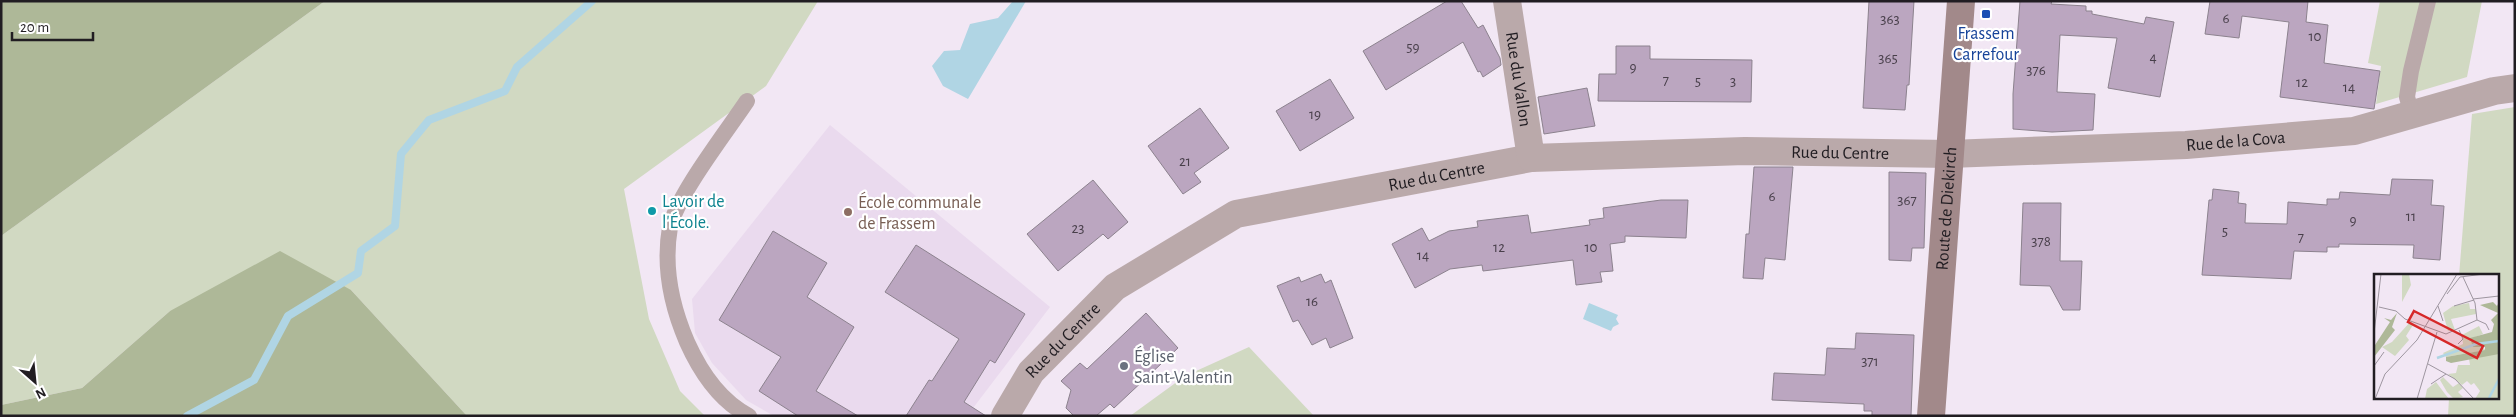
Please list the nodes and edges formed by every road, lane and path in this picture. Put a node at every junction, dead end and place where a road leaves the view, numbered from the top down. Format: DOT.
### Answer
graph roads {
  1 [pos="1506,1"];
  2 [pos="1961,1"];
  3 [pos="2428,1"];
  4 [pos="2515,88"];
  5 [pos="747,101"];
  6 [pos="2412,115"];
  7 [pos="1950,154"];
  8 [pos="1531,158"];
  9 [pos="749,416"];
  10 [pos="1004,416"];
  11 [pos="1932,416"];
  1 -- 8 [label="street, Rue du Vallon"];
  2 -- 7 [label="main road, Route de Diekirch"];
  3 -- 6 [label="lane"];
  4 -- 6 [label="street, Rue de la Cova"];
  5 -- 9 [label="lane"];
  6 -- 7 [label="street, Rue de la Cova"];
  7 -- 8 [label="street, Rue du Centre"];
  7 -- 11 [label="main road, Route de Diekirch"];
  8 -- 10 [label="street, Rue du Centre"];
}
